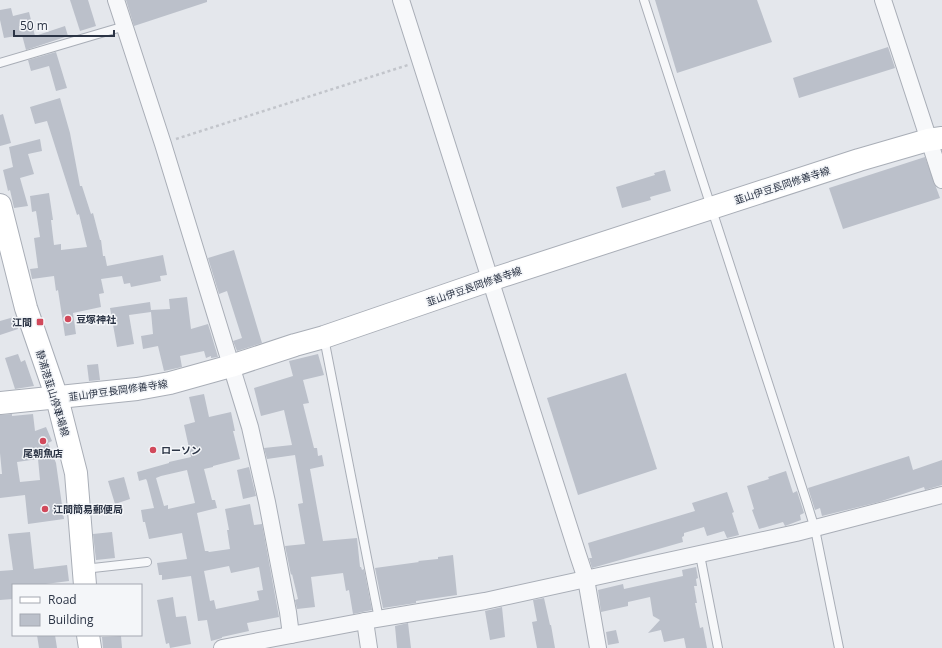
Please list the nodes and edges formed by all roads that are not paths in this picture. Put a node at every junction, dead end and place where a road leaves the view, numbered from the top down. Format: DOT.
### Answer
graph roads {
  1 [pos="116,0"];
  2 [pos="401,0"];
  3 [pos="644,0"];
  4 [pos="883,0"];
  5 [pos="125,26"];
  6 [pos="0,63"];
  7 [pos="935,139"];
  8 [pos="942,180"];
  9 [pos="0,205"];
  10 [pos="712,207"];
  11 [pos="5,245"];
  12 [pos="490,280"];
  13 [pos="324,337"];
  14 [pos="231,366"];
  15 [pos="57,398"];
  16 [pos="0,403"];
  17 [pos="942,495"];
  18 [pos="815,529"];
  19 [pos="700,554"];
  20 [pos="147,562"];
  21 [pos="84,577"];
  22 [pos="586,579"];
  23 [pos="372,620"];
  24 [pos="291,635"];
  25 [pos="88,636"];
  26 [pos="90,648"];
  27 [pos="222,648"];
  28 [pos="369,648"];
  29 [pos="598,648"];
  30 [pos="718,648"];
  31 [pos="839,648"];
  1 -- 5 [label="street"];
  2 -- 12 [label="street"];
  3 -- 10 [label="lane"];
  4 -- 7 [label="street"];
  5 -- 6 [label="lane"];
  5 -- 14 [label="street"];
  7 -- 8 [label="street"];
  7 -- 10 [label="main road, 韮山伊豆長岡修善寺線"];
  9 -- 11 [label="main road, 静浦港韮山停車場線"];
  10 -- 12 [label="main road, 韮山伊豆長岡修善寺線"];
  10 -- 18 [label="lane"];
  11 -- 15 [label="main road, 静浦港韮山停車場線"];
  12 -- 13 [label="main road, 韮山伊豆長岡修善寺線"];
  12 -- 22 [label="street"];
  13 -- 14 [label="main road, 韮山伊豆長岡修善寺線"];
  13 -- 23 [label="lane"];
  14 -- 15 [label="main road, 韮山伊豆長岡修善寺線"];
  14 -- 24 [label="street"];
  15 -- 16 [label="main road, 韮山伊豆長岡修善寺線"];
  15 -- 21 [label="main road, 静浦港韮山停車場線"];
  17 -- 18 [label="street"];
  18 -- 19 [label="street"];
  18 -- 31 [label="lane"];
  19 -- 22 [label="street"];
  19 -- 30 [label="lane"];
  20 -- 21 [label="lane"];
  22 -- 23 [label="street"];
  22 -- 29 [label="street"];
  23 -- 24 [label="street"];
  23 -- 28 [label="street"];
  24 -- 27 [label="street"];
  25 -- 26 [label="main road"];
}
